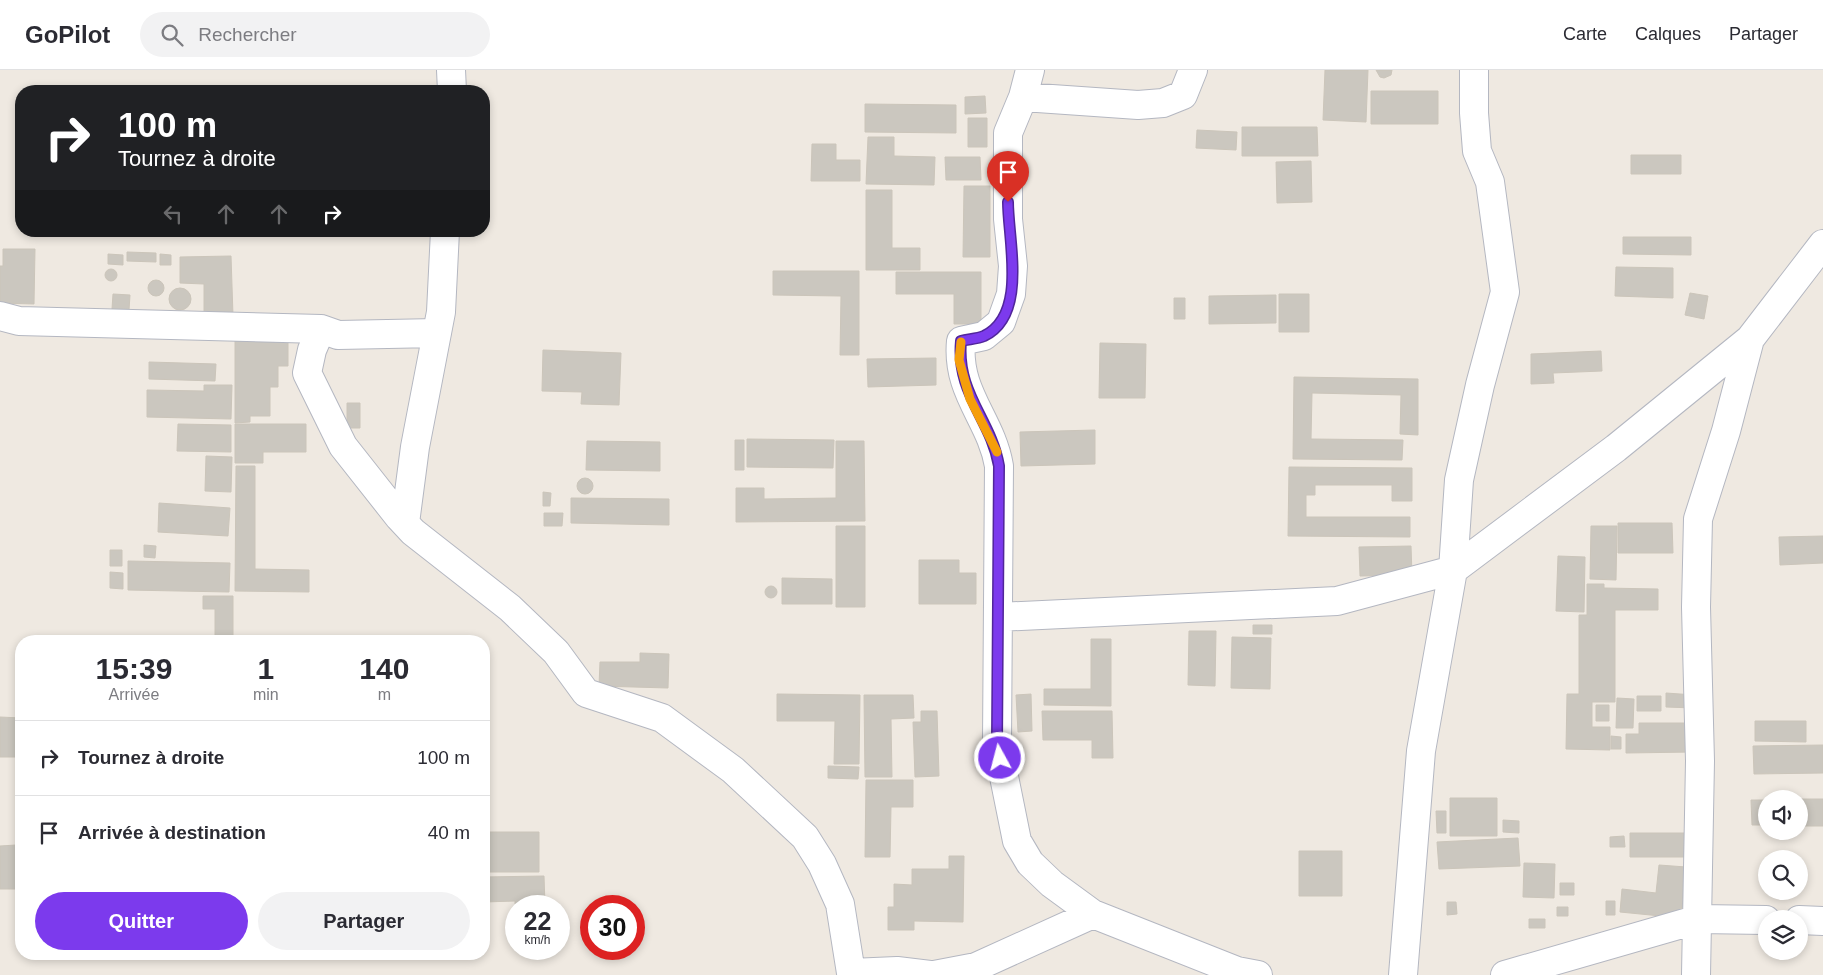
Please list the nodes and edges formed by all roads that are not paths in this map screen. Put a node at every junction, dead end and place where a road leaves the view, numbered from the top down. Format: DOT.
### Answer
graph roads {
  1 [pos="451,70"];
  2 [pos="1030,70"];
  3 [pos="1194,70"];
  4 [pos="1474,70"];
  5 [pos="452,85"];
  6 [pos="1023,97"];
  7 [pos="445,237"];
  8 [pos="1823,244"];
  9 [pos="0,316"];
  10 [pos="321,329"];
  11 [pos="437,334"];
  12 [pos="1750,339"];
  13 [pos="405,523"];
  14 [pos="1453,570"];
  15 [pos="998,616"];
  16 [pos="1093,914"];
  17 [pos="1699,919"];
  18 [pos="1758,920"];
  19 [pos="1808,920"];
  20 [pos="1823,921"];
  21 [pos="932,975"];
  22 [pos="1258,975"];
  23 [pos="1403,975"];
  24 [pos="1505,975"];
  25 [pos="1696,975"];
  1 -- 5 [label="street"];
  2 -- 6 [label="street"];
  3 -- 6 [label="street"];
  4 -- 14 [label="street"];
  6 -- 15 [label="street"];
  7 -- 11 [label="street"];
  8 -- 12 [label="street"];
  9 -- 10 [label="street"];
  10 -- 11 [label="street"];
  10 -- 13 [label="street"];
  11 -- 13 [label="street"];
  12 -- 14 [label="street"];
  12 -- 17 [label="street"];
  13 -- 21 [label="street"];
  14 -- 15 [label="street"];
  14 -- 23 [label="street"];
  15 -- 16 [label="street"];
  16 -- 21 [label="street"];
  16 -- 22 [label="street"];
  17 -- 18 [label="street"];
  17 -- 24 [label="street"];
  17 -- 25 [label="street"];
  19 -- 20 [label="street"];
}
